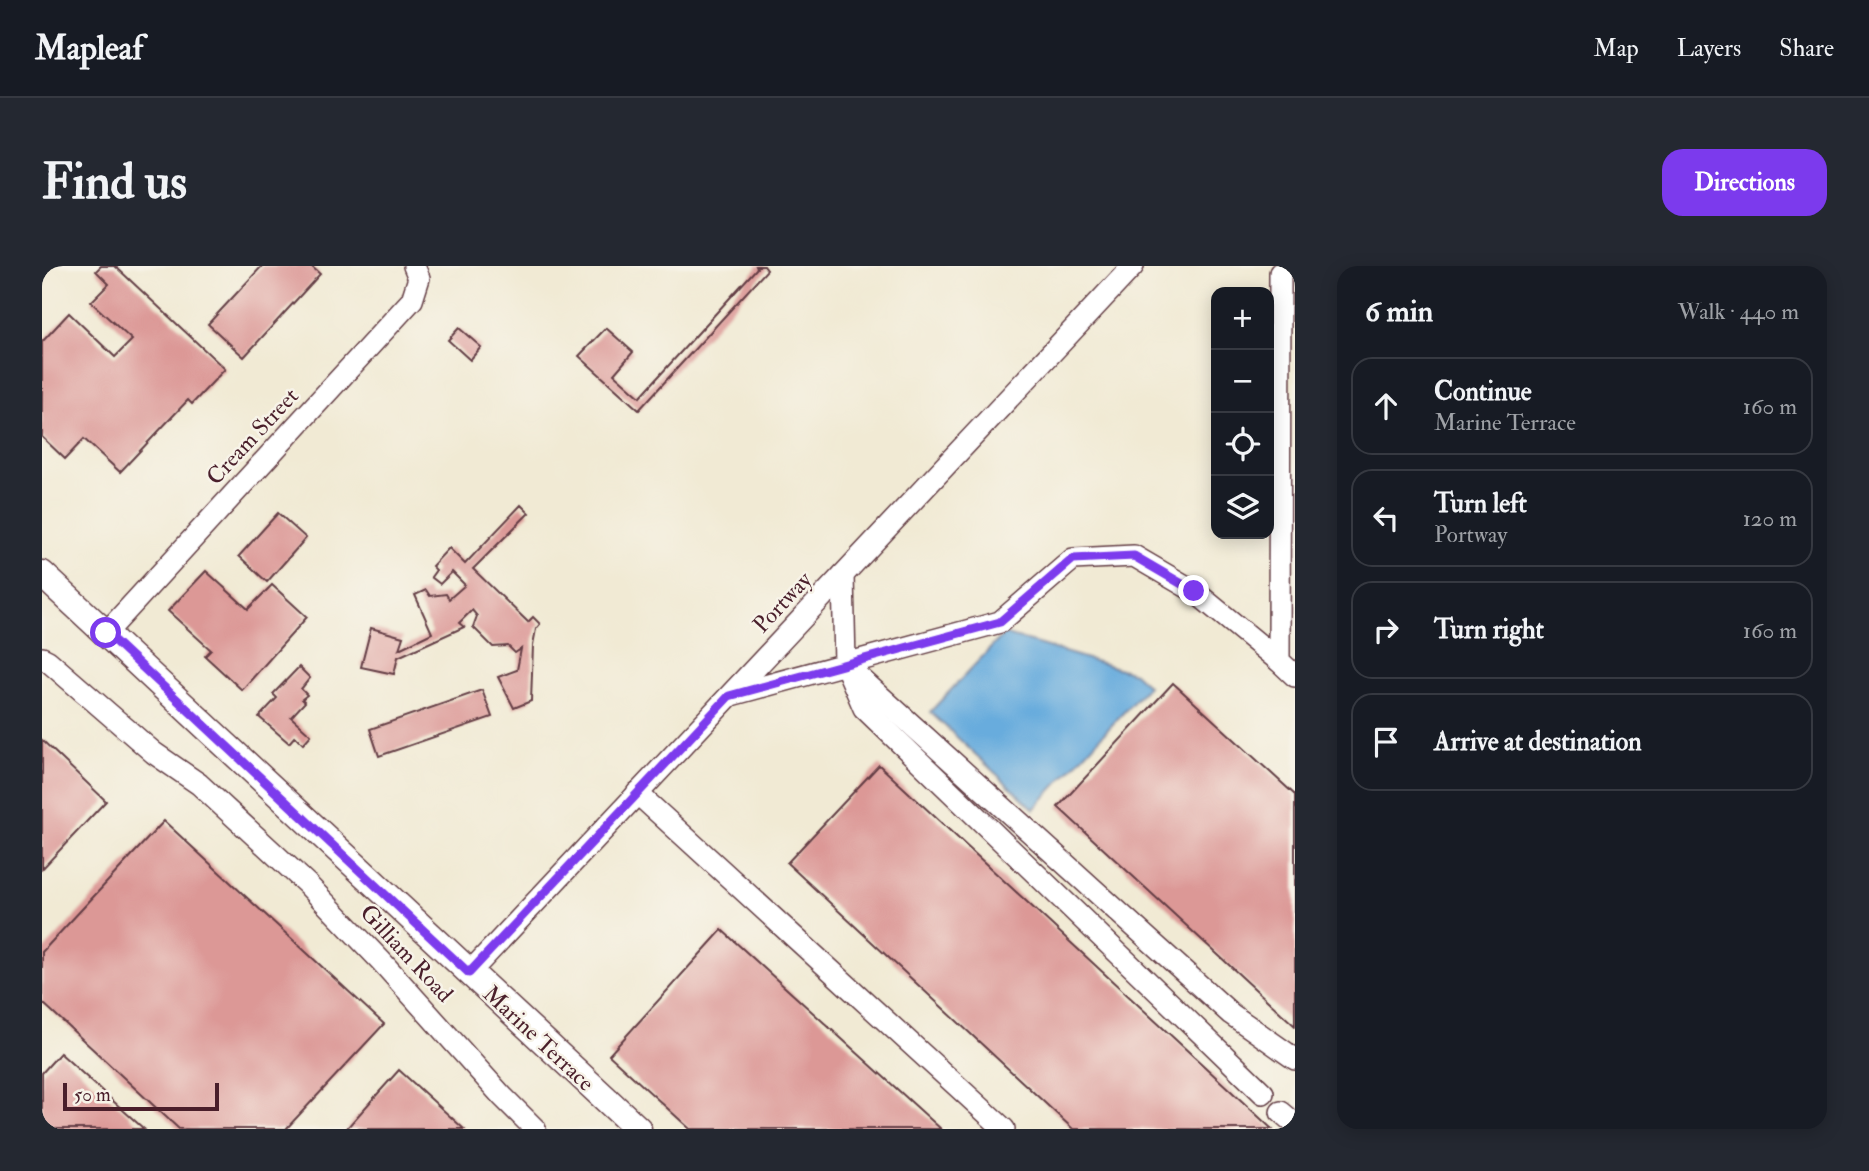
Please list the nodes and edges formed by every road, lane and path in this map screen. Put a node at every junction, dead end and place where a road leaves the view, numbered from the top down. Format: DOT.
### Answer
graph roads {
  1 [pos="414,266"];
  2 [pos="1133,266"];
  3 [pos="1282,275"];
  4 [pos="42,574"];
  5 [pos="843,575"];
  6 [pos="106,633"];
  7 [pos="42,658"];
  8 [pos="1279,662"];
  9 [pos="845,664"];
  10 [pos="1295,676"];
  11 [pos="729,696"];
  12 [pos="638,793"];
  13 [pos="469,973"];
  14 [pos="1295,1059"];
  15 [pos="1263,1093"];
  16 [pos="535,1129"];
  17 [pos="638,1129"];
  18 [pos="1004,1129"];
  1 -- 6 [label="street, Cream Street"];
  2 -- 5 [label="street, Portway"];
  3 -- 8 [label="street"];
  4 -- 6 [label="main road, Marine Terrace"];
  5 -- 9 [label="street"];
  5 -- 11 [label="street, Portway"];
  6 -- 13 [label="main road, Marine Terrace"];
  7 -- 16 [label="street, Gilliam Road"];
  8 -- 9 [label="street"];
  8 -- 10 [label="street"];
  9 -- 11 [label="street"];
  9 -- 14 [label="street"];
  9 -- 15 [label="street"];
  11 -- 12 [label="street, Portway"];
  12 -- 13 [label="street, Portway"];
  12 -- 18 [label="street"];
  13 -- 17 [label="main road, Marine Terrace"];
}
